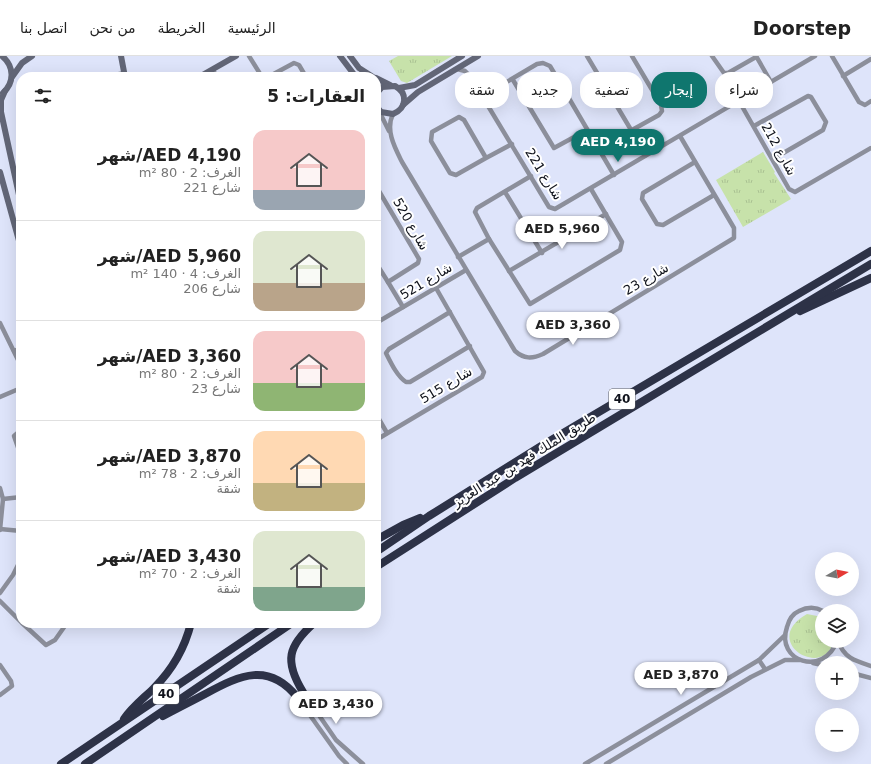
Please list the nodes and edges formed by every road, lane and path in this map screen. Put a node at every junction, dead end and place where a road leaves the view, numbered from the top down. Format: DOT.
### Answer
graph roads {
  1 [pos="2,56"];
  2 [pos="9,56"];
  3 [pos="32,56"];
  4 [pos="121,56"];
  5 [pos="236,56"];
  6 [pos="250,56"];
  7 [pos="340,56"];
  8 [pos="350,56"];
  9 [pos="462,56"];
  10 [pos="478,56"];
  11 [pos="587,56"];
  12 [pos="632,56"];
  13 [pos="712,56"];
  14 [pos="756,56"];
  15 [pos="802,56"];
  16 [pos="815,56"];
  17 [pos="832,56"];
  18 [pos="871,59"];
  19 [pos="470,61"];
  20 [pos="805,62"];
  21 [pos="457,68"];
  22 [pos="213,70"];
  23 [pos="124,72"];
  24 [pos="209,72"];
  25 [pos="259,72"];
  26 [pos="277,72"];
  27 [pos="303,72"];
  28 [pos="352,72"];
  29 [pos="365,72"];
  30 [pos="466,72"];
  31 [pos="470,72"];
  32 [pos="765,72"];
  33 [pos="843,76"];
  34 [pos="12,78"];
  35 [pos="381,80"];
  36 [pos="513,80"];
  37 [pos="773,81"];
  38 [pos="509,82"];
  39 [pos="390,85"];
  40 [pos="381,88"];
  41 [pos="399,88"];
  42 [pos="3,93"];
  43 [pos="871,101"];
  44 [pos="403,105"];
  45 [pos="490,108"];
  46 [pos="727,108"];
  47 [pos="743,108"];
  48 [pos="381,111"];
  49 [pos="393,114"];
  50 [pos="381,116"];
  51 [pos="754,126"];
  52 [pos="587,130"];
  53 [pos="632,130"];
  54 [pos="680,136"];
  55 [pos="391,137"];
  56 [pos="512,144"];
  57 [pos="871,148"];
  58 [pos="646,155"];
  59 [pos="486,158"];
  60 [pos="773,159"];
  61 [pos="695,162"];
  62 [pos="0,172"];
  63 [pos="614,175"];
  64 [pos="531,176"];
  65 [pos="16,181"];
  66 [pos="591,188"];
  67 [pos="505,192"];
  68 [pos="381,194"];
  69 [pos="714,195"];
  70 [pos="606,214"];
  71 [pos="16,230"];
  72 [pos="489,239"];
  73 [pos="871,251"];
  74 [pos="542,253"];
  75 [pos="458,257"];
  76 [pos="871,264"];
  77 [pos="466,270"];
  78 [pos="381,271"];
  79 [pos="509,271"];
  80 [pos="871,278"];
  81 [pos="388,282"];
  82 [pos="436,288"];
  83 [pos="403,307"];
  84 [pos="450,312"];
  85 [pos="381,319"];
  86 [pos="777,321"];
  87 [pos="0,323"];
  88 [pos="470,346"];
  89 [pos="14,351"];
  90 [pos="16,355"];
  91 [pos="16,390"];
  92 [pos="0,397"];
  93 [pos="381,423"];
  94 [pos="387,433"];
  95 [pos="381,437"];
  96 [pos="0,488"];
  97 [pos="16,498"];
  98 [pos="3,499"];
  99 [pos="429,516"];
  100 [pos="0,529"];
  101 [pos="16,531"];
  102 [pos="381,537"];
  103 [pos="381,549"];
  104 [pos="381,564"];
  105 [pos="16,569"];
  106 [pos="0,593"];
  107 [pos="0,601"];
  108 [pos="815,609"];
  109 [pos="16,616"];
  110 [pos="28,628"];
  111 [pos="63,628"];
  112 [pos="189,628"];
  113 [pos="263,628"];
  114 [pos="285,628"];
  115 [pos="309,628"];
  116 [pos="784,636"];
  117 [pos="834,648"];
  118 [pos="840,648"];
  119 [pos="758,660"];
  120 [pos="800,660"];
  121 [pos="810,662"];
  122 [pos="815,663"];
  123 [pos="0,665"];
  124 [pos="871,666"];
  125 [pos="765,669"];
  126 [pos="859,674"];
  127 [pos="871,678"];
  128 [pos="300,694"];
  129 [pos="0,695"];
  130 [pos="694,698"];
  131 [pos="700,708"];
  132 [pos="122,723"];
  133 [pos="129,734"];
  134 [pos="332,734"];
  135 [pos="325,738"];
  136 [pos="61,764"];
  137 [pos="85,764"];
  138 [pos="347,764"];
  139 [pos="363,764"];
  140 [pos="584,764"];
  141 [pos="606,764"];
  1 -- 2 [label="street"];
  1 -- 34 [label="street"];
  3 -- 34 [label="street"];
  4 -- 23 [label="street"];
  5 -- 22 [label="street"];
  6 -- 25 [label="street"];
  7 -- 28 [label="street"];
  8 -- 29 [label="street"];
  9 -- 41 [label="street"];
  10 -- 19 [label="street"];
  11 -- 53 [label="street"];
  12 -- 53 [label="street"];
  13 -- 14 [label="street"];
  14 -- 32 [label="street"];
  15 -- 20 [label="street"];
  16 -- 20 [label="street, شارع 221"];
  17 -- 33 [label="street"];
  18 -- 33 [label="street"];
  19 -- 21 [label="street"];
  19 -- 31 [label="street"];
  20 -- 37 [label="street, شارع 221"];
  21 -- 30 [label="street, شارع 221"];
  21 -- 44 [label="street"];
  22 -- 24 [label="street"];
  26 -- 27 [label="street"];
  33 -- 43 [label="street"];
  34 -- 42 [label="street"];
  35 -- 39 [label="street"];
  36 -- 38 [label="street"];
  36 -- 52 [label="street"];
  36 -- 52 [label="street"];
  39 -- 40 [label="street"];
  39 -- 41 [label="street"];
  41 -- 44 [label="street"];
  42 -- 65 [label="street"];
  44 -- 49 [label="street"];
  45 -- 56 [label="street, شارع 221"];
  46 -- 54 [label="street, شارع 221"];
  47 -- 51 [label="street, شارع 212"];
  48 -- 49 [label="street"];
  49 -- 55 [label="street, شارع 23"];
  50 -- 55 [label="street, شارع 23"];
  51 -- 60 [label="street, شارع 212"];
  51 -- 60 [label="street"];
  52 -- 63 [label="street"];
  53 -- 58 [label="street"];
  54 -- 58 [label="street, شارع 221"];
  54 -- 61 [label="street, شارع 23"];
  55 -- 75 [label="street, شارع 23"];
  56 -- 59 [label="street"];
  56 -- 64 [label="street, شارع 221"];
  57 -- 60 [label="street, شارع 212"];
  58 -- 63 [label="street, شارع 221"];
  59 -- 59 [label="street"];
  61 -- 69 [label="street, شارع 23"];
  61 -- 69 [label="street"];
  62 -- 71 [label="street"];
  63 -- 66 [label="street, شارع 221"];
  64 -- 66 [label="street, شارع 221"];
  64 -- 67 [label="street"];
  66 -- 70 [label="street"];
  67 -- 72 [label="street"];
  67 -- 74 [label="street"];
  68 -- 81 [label="street, شارع 520"];
  69 -- 77 [label="street, شارع 23"];
  70 -- 74 [label="street"];
  70 -- 79 [label="street"];
  72 -- 75 [label="street"];
  72 -- 79 [label="street"];
  73 -- 99 [label="highway, طريق الملك فهد بن عبد العزيز / 40"];
  74 -- 79 [label="street"];
  75 -- 77 [label="street, شارع 23"];
  76 -- 86 [label="highway, طريق الملك فهد بن عبد العزيز / 40"];
  77 -- 82 [label="street, شارع 521"];
  78 -- 81 [label="street"];
  80 -- 86 [label="highway"];
  81 -- 83 [label="street"];
  82 -- 83 [label="street, شارع 521"];
  82 -- 84 [label="street, شارع 515"];
  83 -- 85 [label="street, شارع 521"];
  84 -- 88 [label="street, شارع 515"];
  84 -- 88 [label="street"];
  86 -- 104 [label="highway, طريق الملك فهد بن عبد العزيز / 40"];
  87 -- 89 [label="street"];
  88 -- 94 [label="street, شارع 515"];
  89 -- 90 [label="street"];
  91 -- 92 [label="street"];
  93 -- 94 [label="street"];
  94 -- 95 [label="street, شارع 515"];
  96 -- 98 [label="street"];
  97 -- 98 [label="street"];
  98 -- 100 [label="street"];
  99 -- 102 [label="highway"];
  99 -- 103 [label="highway, طريق الملك فهد بن عبد العزيز / 40"];
  100 -- 101 [label="street"];
  105 -- 106 [label="street"];
  107 -- 109 [label="street"];
  108 -- 116 [label="street"];
  110 -- 111 [label="street"];
  112 -- 132 [label="highway"];
  113 -- 132 [label="highway, 40"];
  114 -- 133 [label="highway, 40"];
  115 -- 128 [label="highway"];
  116 -- 119 [label="street"];
  116 -- 120 [label="street"];
  117 -- 121 [label="street"];
  118 -- 124 [label="street"];
  119 -- 125 [label="street"];
  119 -- 130 [label="street"];
  120 -- 121 [label="street"];
  120 -- 125 [label="street"];
  121 -- 122 [label="street"];
  123 -- 129 [label="street"];
  125 -- 131 [label="street"];
  126 -- 127 [label="street"];
  128 -- 133 [label="highway"];
  128 -- 134 [label="street"];
  128 -- 135 [label="street"];
  130 -- 131 [label="street"];
  130 -- 140 [label="street"];
  131 -- 141 [label="street"];
  132 -- 136 [label="highway, 40"];
  133 -- 137 [label="highway, 40"];
  134 -- 135 [label="street"];
  134 -- 139 [label="street"];
  135 -- 138 [label="street"];
}
